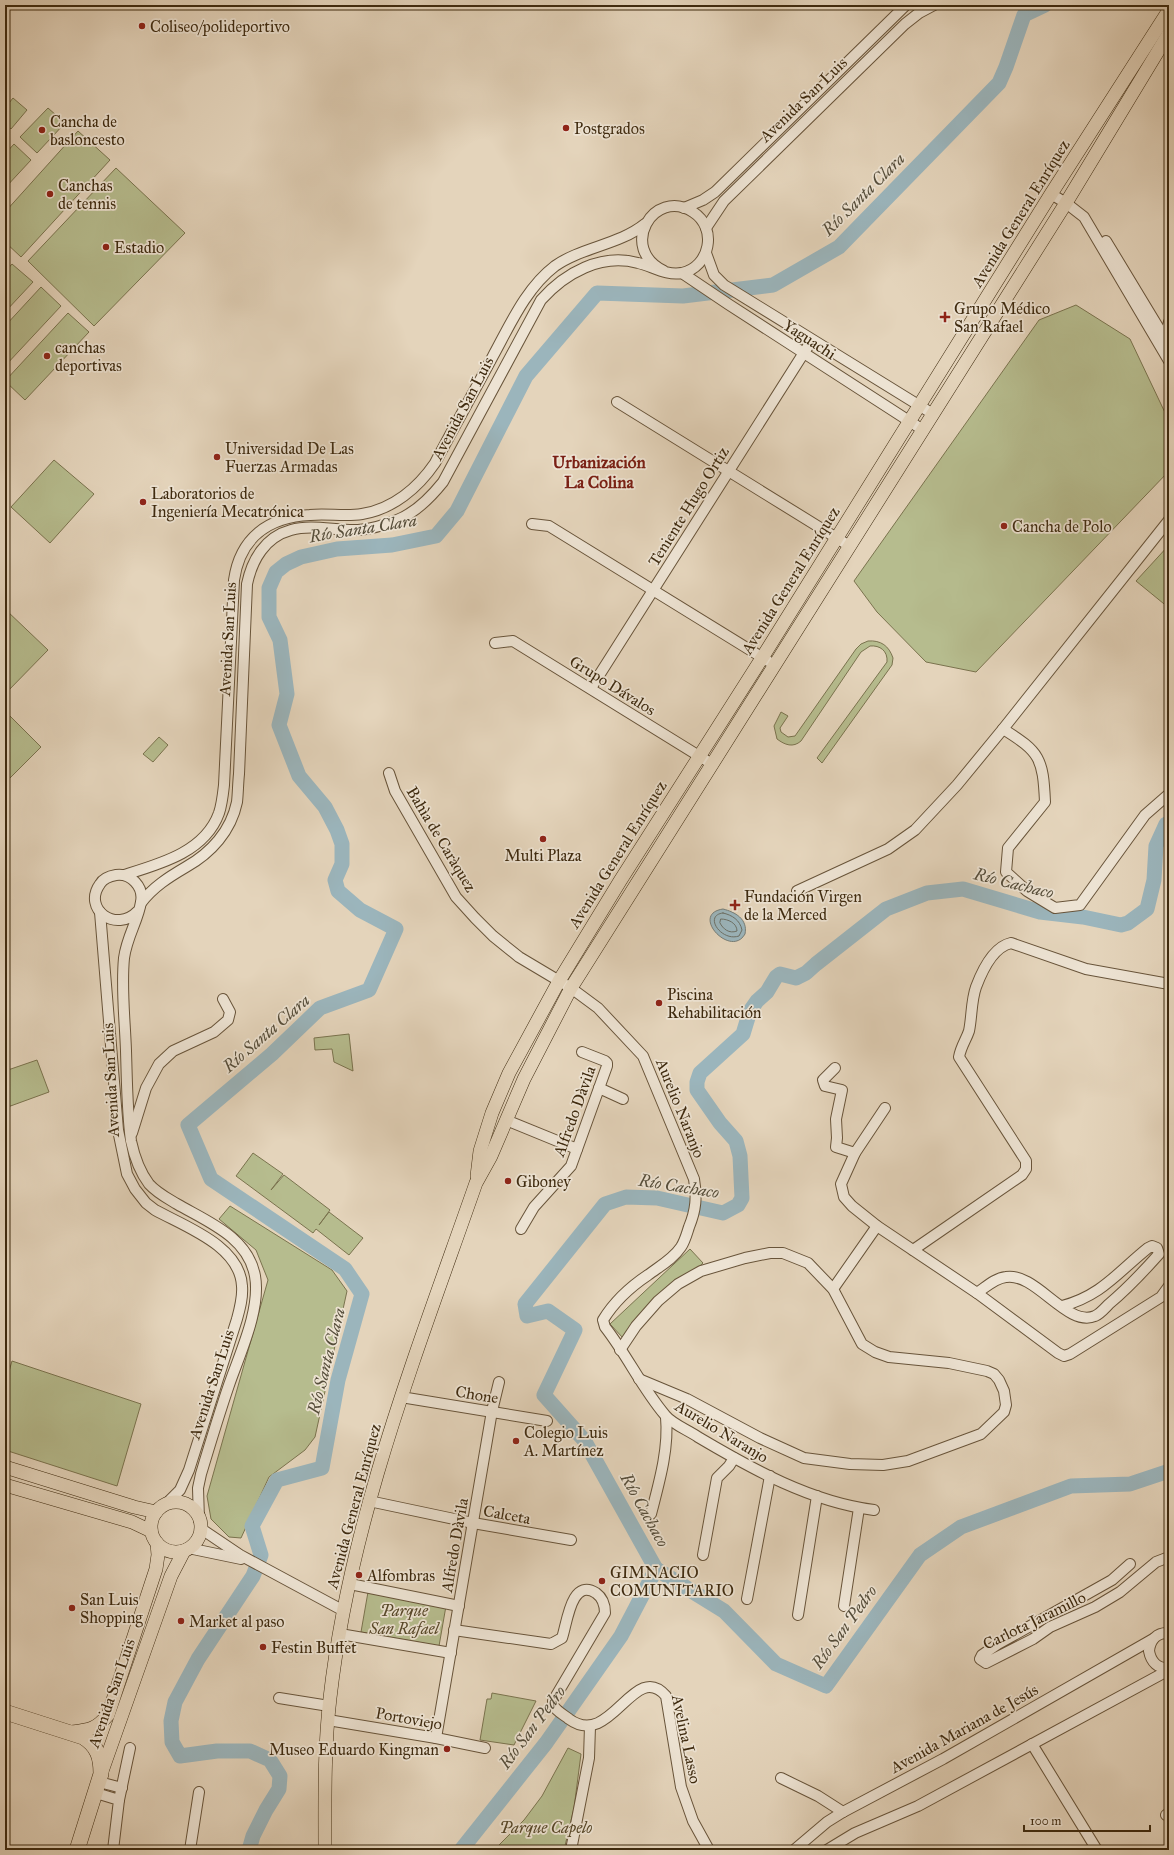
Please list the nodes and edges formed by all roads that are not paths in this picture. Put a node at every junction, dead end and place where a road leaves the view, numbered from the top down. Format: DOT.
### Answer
graph roads {
  1 [pos="906,5"];
  2 [pos="934,5"];
  3 [pos="1169,10"];
  4 [pos="1163,40"];
  5 [pos="1053,192"];
  6 [pos="1067,200"];
  7 [pos="684,208"];
  8 [pos="645,224"];
  9 [pos="706,228"];
  10 [pos="706,253"];
  11 [pos="664,271"];
  12 [pos="682,273"];
  13 [pos="1169,322"];
  14 [pos="812,340"];
  15 [pos="1165,344"];
  16 [pos="804,353"];
  17 [pos="1169,361"];
  18 [pos="618,402"];
  19 [pos="919,406"];
  20 [pos="933,414"];
  21 [pos="910,421"];
  22 [pos="923,430"];
  23 [pos="728,471"];
  24 [pos="1169,520"];
  25 [pos="532,524"];
  26 [pos="836,538"];
  27 [pos="848,545"];
  28 [pos="653,589"];
  29 [pos="495,643"];
  30 [pos="762,658"];
  31 [pos="774,666"];
  32 [pos="591,688"];
  33 [pos="1003,729"];
  34 [pos="698,757"];
  35 [pos="712,764"];
  36 [pos="390,773"];
  37 [pos="1169,794"];
  38 [pos="124,875"];
  39 [pos="620,881"];
  40 [pos="633,888"];
  41 [pos="797,891"];
  42 [pos="140,907"];
  43 [pos="100,912"];
  44 [pos="559,981"];
  45 [pos="1169,984"];
  46 [pos="571,988"];
  47 [pos="223,998"];
  48 [pos="547,1002"];
  49 [pos="559,1008"];
  50 [pos="582,1052"];
  51 [pos="835,1068"];
  52 [pos="599,1088"];
  53 [pos="623,1099"];
  54 [pos="884,1108"];
  55 [pos="506,1120"];
  56 [pos="131,1137"];
  57 [pos="577,1149"];
  58 [pos="855,1153"];
  59 [pos="476,1184"];
  60 [pos="877,1226"];
  61 [pos="521,1229"];
  62 [pos="913,1250"];
  63 [pos="1169,1286"];
  64 [pos="832,1289"];
  65 [pos="977,1293"];
  66 [pos="1062,1306"];
  67 [pos="620,1350"];
  68 [pos="638,1378"];
  69 [pos="499,1382"];
  70 [pos="401,1397"];
  71 [pos="209,1407"];
  72 [pos="221,1410"];
  73 [pos="492,1411"];
  74 [pos="666,1417"];
  75 [pos="547,1421"];
  76 [pos="734,1458"];
  77 [pos="5,1467"];
  78 [pos="770,1476"];
  79 [pos="5,1485"];
  80 [pos="69,1488"];
  81 [pos="817,1496"];
  82 [pos="369,1501"];
  83 [pos="64,1502"];
  84 [pos="160,1508"];
  85 [pos="859,1508"];
  86 [pos="874,1510"];
  87 [pos="651,1514"];
  88 [pos="473,1523"];
  89 [pos="200,1524"];
  90 [pos="154,1537"];
  91 [pos="571,1540"];
  92 [pos="186,1549"];
  93 [pos="703,1555"];
  94 [pos="1169,1557"];
  95 [pos="251,1561"];
  96 [pos="1130,1564"];
  97 [pos="350,1584"];
  98 [pos="746,1599"];
  99 [pos="459,1606"];
  100 [pos="844,1606"];
  101 [pos="344,1611"];
  102 [pos="798,1615"];
  103 [pos="1169,1628"];
  104 [pos="454,1630"];
  105 [pos="340,1634"];
  106 [pos="1161,1635"];
  107 [pos="450,1653"];
  108 [pos="1169,1669"];
  109 [pos="279,1698"];
  110 [pos="329,1706"];
  111 [pos="5,1712"];
  112 [pos="328,1720"];
  113 [pos="590,1726"];
  114 [pos="72,1732"];
  115 [pos="436,1738"];
  116 [pos="1032,1744"];
  117 [pos="130,1748"];
  118 [pos="485,1748"];
  119 [pos="781,1778"];
  120 [pos="99,1783"];
  121 [pos="122,1788"];
  122 [pos="199,1792"];
  123 [pos="119,1800"];
  124 [pos="843,1812"];
  125 [pos="77,1850"];
  126 [pos="113,1850"];
  127 [pos="190,1850"];
  128 [pos="325,1850"];
  129 [pos="571,1850"];
  130 [pos="709,1850"];
  131 [pos="794,1850"];
  132 [pos="827,1850"];
  133 [pos="1097,1850"];
  1 -- 7 [label="street, Avenida San Luis"];
  2 -- 9 [label="street, Avenida San Luis"];
  3 -- 4 [label="main road, Avenida General Enríquez"];
  4 -- 5 [label="main road, Avenida General Enríquez"];
  4 -- 6 [label="main road, Avenida General Enríquez"];
  5 -- 6 [label="street"];
  5 -- 19 [label="main road, Avenida General Enríquez"];
  6 -- 15 [label="street"];
  6 -- 20 [label="main road, Avenida General Enríquez"];
  7 -- 8 [label="street"];
  7 -- 9 [label="street"];
  8 -- 11 [label="street"];
  8 -- 38 [label="street, Avenida San Luis"];
  9 -- 10 [label="street"];
  10 -- 12 [label="street"];
  10 -- 14 [label="street, Yaguachi"];
  11 -- 12 [label="street"];
  11 -- 42 [label="street, Avenida San Luis"];
  12 -- 16 [label="street, Yaguachi"];
  13 -- 15 [label="street"];
  14 -- 16 [label="street, Teniente Hugo Ortiz"];
  14 -- 19 [label="street, Yaguachi"];
  15 -- 17 [label="street"];
  16 -- 21 [label="street, Yaguachi"];
  16 -- 23 [label="street, Teniente Hugo Ortiz"];
  18 -- 23 [label="street"];
  19 -- 20 [label="street, Yaguachi"];
  19 -- 21 [label="main road, Avenida General Enríquez"];
  20 -- 22 [label="main road, Avenida General Enríquez"];
  21 -- 22 [label="street, Yaguachi"];
  21 -- 26 [label="main road, Avenida General Enríquez"];
  22 -- 27 [label="main road, Avenida General Enríquez"];
  23 -- 26 [label="street"];
  23 -- 28 [label="street, Teniente Hugo Ortiz"];
  24 -- 33 [label="street"];
  25 -- 28 [label="street"];
  26 -- 27 [label="street"];
  26 -- 30 [label="main road, Avenida General Enríquez"];
  27 -- 31 [label="main road, Avenida General Enríquez"];
  28 -- 30 [label="street"];
  28 -- 32 [label="street, Teniente Hugo Ortiz"];
  29 -- 32 [label="street, Grupo Dávalos"];
  30 -- 31 [label="street"];
  30 -- 34 [label="main road, Avenida General Enríquez"];
  31 -- 35 [label="main road, Avenida General Enríquez"];
  32 -- 34 [label="street, Grupo Dávalos"];
  33 -- 37 [label="street"];
  33 -- 41 [label="street"];
  34 -- 35 [label="street, Grupo Dávalos"];
  34 -- 39 [label="main road, Avenida General Enríquez"];
  35 -- 40 [label="main road, Avenida General Enríquez"];
  36 -- 44 [label="street, Bahìa de Caràquez"];
  38 -- 42 [label="street"];
  38 -- 43 [label="street"];
  39 -- 40 [label="main road"];
  39 -- 44 [label="main road, Avenida General Enríquez"];
  40 -- 46 [label="main road, Avenida General Enríquez"];
  42 -- 43 [label="street"];
  42 -- 56 [label="street, Avenida San Luis"];
  43 -- 71 [label="street, Avenida San Luis"];
  44 -- 46 [label="street, Bahìa de Caràquez"];
  44 -- 48 [label="main road, Avenida General Enríquez"];
  45 -- 62 [label="street"];
  46 -- 49 [label="main road, Avenida General Enríquez"];
  46 -- 67 [label="street, Aurelio Naranjo"];
  47 -- 56 [label="street"];
  48 -- 49 [label="main road"];
  48 -- 59 [label="main road, Avenida General Enríquez"];
  49 -- 55 [label="main road, Avenida General Enríquez"];
  50 -- 52 [label="street, Alfredo Dàvila"];
  51 -- 58 [label="street"];
  52 -- 53 [label="street"];
  52 -- 57 [label="street, Alfredo Dàvila"];
  54 -- 58 [label="street"];
  55 -- 57 [label="street"];
  55 -- 59 [label="main road, Avenida General Enríquez"];
  56 -- 72 [label="street, Avenida San Luis"];
  57 -- 61 [label="street, Alfredo Dàvila"];
  58 -- 60 [label="street"];
  59 -- 70 [label="main road, Avenida General Enríquez"];
  60 -- 62 [label="street"];
  60 -- 64 [label="street"];
  62 -- 65 [label="street"];
  63 -- 65 [label="street"];
  64 -- 67 [label="street"];
  64 -- 68 [label="street"];
  65 -- 66 [label="street"];
  66 -- 66 [label="street"];
  67 -- 68 [label="street, Aurelio Naranjo"];
  68 -- 74 [label="street, Aurelio Naranjo"];
  69 -- 73 [label="street, Alfredo Dàvila"];
  70 -- 73 [label="street, Chone"];
  70 -- 82 [label="main road, Avenida General Enríquez"];
  71 -- 72 [label="street"];
  71 -- 84 [label="street, Avenida San Luis"];
  72 -- 89 [label="street, Avenida San Luis"];
  73 -- 75 [label="street, Chone"];
  73 -- 88 [label="street, Alfredo Dàvila"];
  74 -- 76 [label="street, Aurelio Naranjo"];
  74 -- 87 [label="street"];
  76 -- 78 [label="street, Aurelio Naranjo"];
  76 -- 93 [label="street"];
  77 -- 80 [label="main road"];
  78 -- 81 [label="street, Aurelio Naranjo"];
  78 -- 98 [label="street"];
  79 -- 83 [label="main road"];
  80 -- 83 [label="main road"];
  80 -- 84 [label="main road"];
  81 -- 85 [label="street, Aurelio Naranjo"];
  81 -- 102 [label="street"];
  82 -- 88 [label="street, Calceta"];
  82 -- 97 [label="main road, Avenida General Enríquez"];
  83 -- 90 [label="main road"];
  84 -- 89 [label="main road"];
  84 -- 90 [label="main road"];
  85 -- 86 [label="street, Aurelio Naranjo"];
  85 -- 100 [label="street"];
  88 -- 91 [label="street, Calceta"];
  88 -- 99 [label="street, Alfredo Dàvila"];
  89 -- 92 [label="main road"];
  89 -- 95 [label="street"];
  90 -- 92 [label="main road"];
  90 -- 114 [label="main road, Avenida San Luis"];
  92 -- 95 [label="street"];
  92 -- 120 [label="main road, Avenida San Luis"];
  94 -- 96 [label="street, Carlota Jaramillo"];
  95 -- 101 [label="street"];
  97 -- 99 [label="street"];
  97 -- 101 [label="main road, Avenida General Enríquez"];
  99 -- 104 [label="street, Alfredo Dàvila"];
  101 -- 105 [label="main road, Avenida General Enríquez"];
  103 -- 106 [label="street"];
  104 -- 107 [label="street, Alfredo Dàvila"];
  104 -- 113 [label="street"];
  105 -- 107 [label="street"];
  105 -- 110 [label="main road, Avenida General Enríquez"];
  106 -- 108 [label="street"];
  106 -- 124 [label="street, Avenida Mariana de Jesús"];
  107 -- 115 [label="street, Alfredo Dàvila"];
  108 -- 116 [label="street"];
  109 -- 110 [label="street"];
  110 -- 112 [label="main road, Avenida General Enríquez"];
  111 -- 114 [label="highway"];
  112 -- 115 [label="street, Portoviejo"];
  112 -- 128 [label="main road, Avenida General Enríquez"];
  113 -- 129 [label="street"];
  113 -- 130 [label="street, Avelina Lasso"];
  114 -- 120 [label="highway"];
  115 -- 118 [label="street, Portoviejo"];
  116 -- 132 [label="street"];
  116 -- 133 [label="street"];
  117 -- 121 [label="street"];
  119 -- 124 [label="street"];
  120 -- 121 [label="street"];
  120 -- 123 [label="street"];
  120 -- 125 [label="highway, Avenida San Luis"];
  121 -- 123 [label="street"];
  122 -- 127 [label="street"];
  123 -- 126 [label="street"];
  124 -- 131 [label="street, Avenida Mariana de Jesús"];
}
